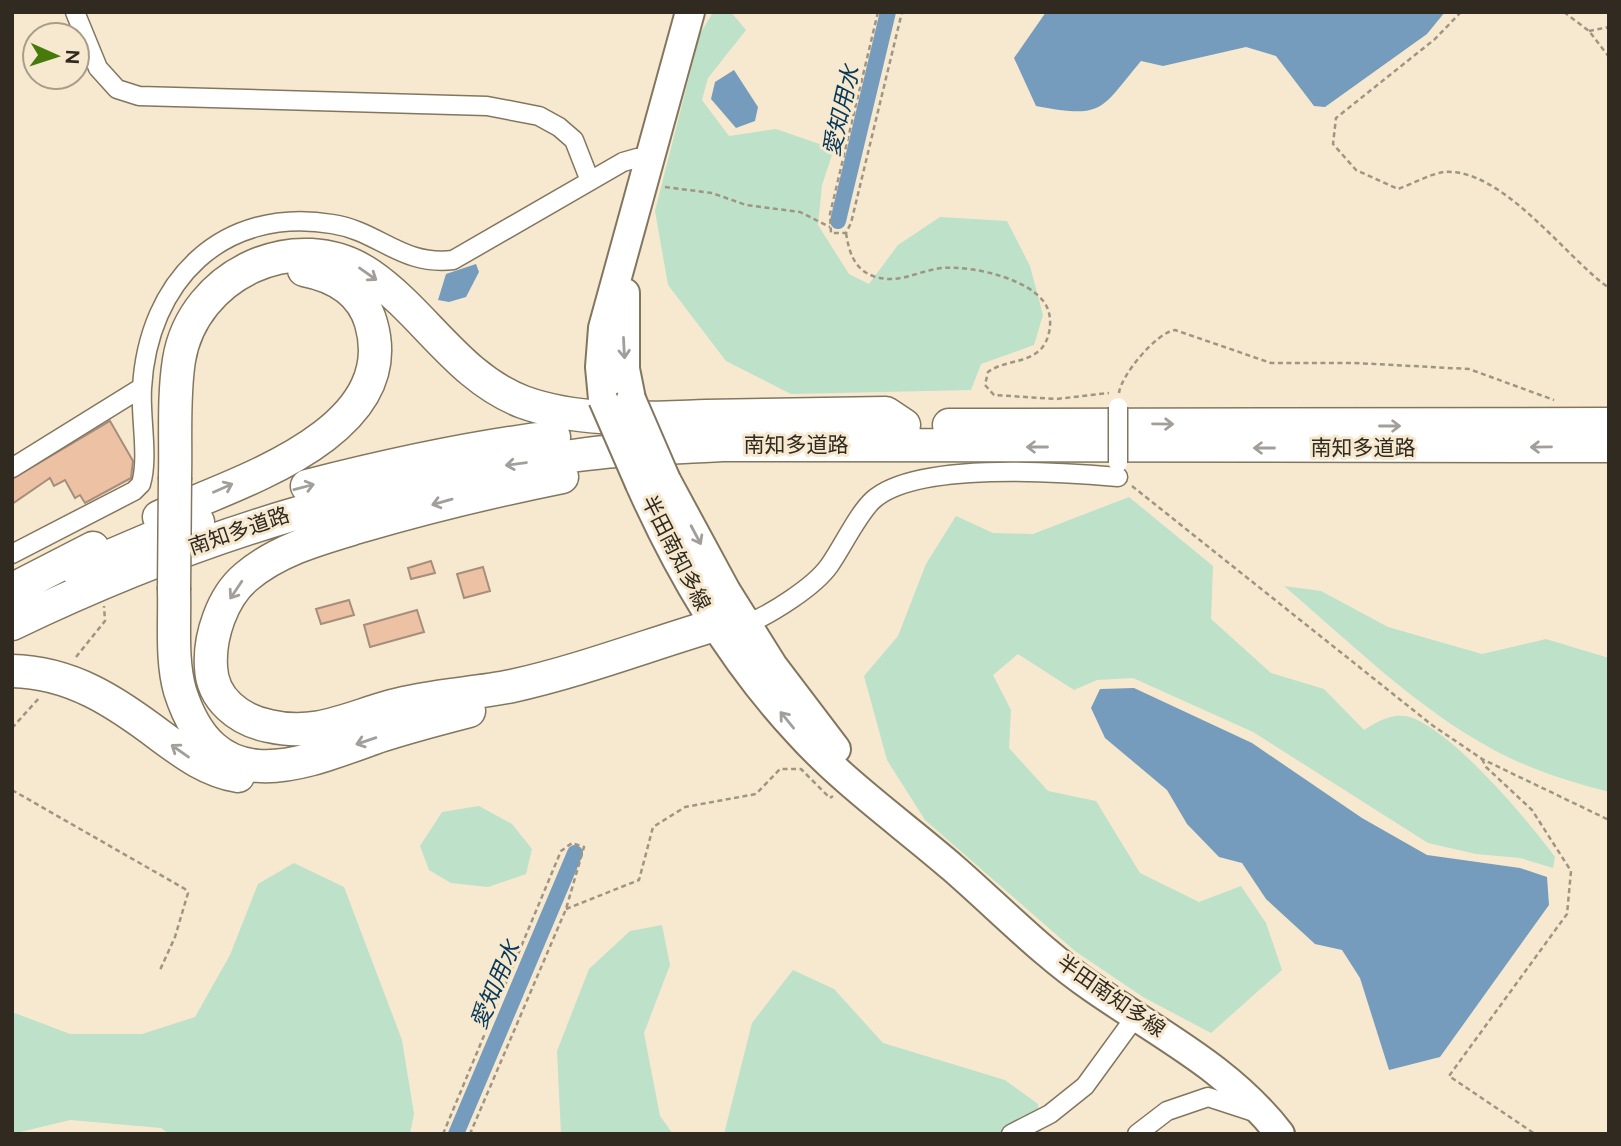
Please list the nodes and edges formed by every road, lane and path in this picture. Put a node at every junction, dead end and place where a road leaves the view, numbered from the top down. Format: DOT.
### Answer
graph roads {
  1 [pos="75,12"];
  2 [pos="690,12"];
  3 [pos="878,12"];
  4 [pos="902,12"];
  5 [pos="1461,12"];
  6 [pos="1564,12"];
  7 [pos="1609,27"];
  8 [pos="1589,31"];
  9 [pos="1609,57"];
  10 [pos="590,181"];
  11 [pos="645,183"];
  12 [pos="830,228"];
  13 [pos="846,233"];
  14 [pos="1609,288"];
  15 [pos="141,388"];
  16 [pos="1119,399"];
  17 [pos="1561,402"];
  18 [pos="904,425"];
  19 [pos="1609,425"];
  20 [pos="722,445"];
  21 [pos="1609,446"];
  22 [pos="12,468"];
  23 [pos="1118,470"];
  24 [pos="180,476"];
  25 [pos="653,482"];
  26 [pos="12,554"];
  27 [pos="12,599"];
  28 [pos="103,603"];
  29 [pos="12,624"];
  30 [pos="729,630"];
  31 [pos="76,657"];
  32 [pos="12,671"];
  33 [pos="42,695"];
  34 [pos="12,728"];
  35 [pos="330,741"];
  36 [pos="1482,759"];
  37 [pos="849,782"];
  38 [pos="12,790"];
  39 [pos="1609,820"];
  40 [pos="910,831"];
  41 [pos="566,909"];
  42 [pos="160,970"];
  43 [pos="1136,1016"];
  44 [pos="1273,1124"];
  45 [pos="443,1134"];
  46 [pos="470,1134"];
  47 [pos="1011,1134"];
  48 [pos="1137,1134"];
  49 [pos="1535,1134"];
  1 -- 10 [label="street"];
  2 -- 11 [label="main road, 半田南知多線"];
  3 -- 12 [label="path"];
  4 -- 13 [label="path"];
  5 -- 14 [label="path"];
  6 -- 8 [label="path"];
  7 -- 8 [label="path"];
  8 -- 9 [label="path"];
  10 -- 11 [label="street"];
  10 -- 15 [label="street"];
  11 -- 12 [label="path"];
  11 -- 25 [label="main road, 半田南知多線, one-way, bridge"];
  11 -- 25 [label="main road, 半田南知多線, bridge"];
  12 -- 13 [label="path"];
  13 -- 16 [label="path"];
  15 -- 22 [label="street"];
  15 -- 26 [label="street"];
  16 -- 17 [label="path"];
  16 -- 23 [label="street, bridge"];
  18 -- 19 [label="highway, 南知多道路, one-way"];
  24 -- 18 [label="highway, one-way"];
  27 -- 18 [label="highway, 南知多道路, one-way"];
  21 -- 20 [label="highway, 南知多道路, one-way"];
  20 -- 29 [label="highway, 南知多道路, one-way"];
  20 -- 35 [label="highway, one-way"];
  23 -- 30 [label="street"];
  23 -- 36 [label="path"];
  27 -- 24 [label="highway, one-way"];
  24 -- 35 [label="highway"];
  25 -- 30 [label="main road, 半田南知多線"];
  28 -- 31 [label="path"];
  30 -- 35 [label="highway"];
  37 -- 30 [label="main road, 半田南知多線, one-way"];
  30 -- 40 [label="main road, 半田南知多線"];
  35 -- 32 [label="highway, one-way"];
  33 -- 34 [label="path"];
  36 -- 39 [label="path"];
  36 -- 49 [label="path"];
  37 -- 40 [label="main road, 半田南知多線"];
  37 -- 41 [label="path"];
  38 -- 42 [label="path"];
  40 -- 43 [label="main road, 半田南知多線"];
  41 -- 45 [label="path"];
  41 -- 46 [label="path"];
  43 -- 44 [label="main road, 半田南知多線"];
  43 -- 47 [label="street"];
  44 -- 48 [label="street"];
}
